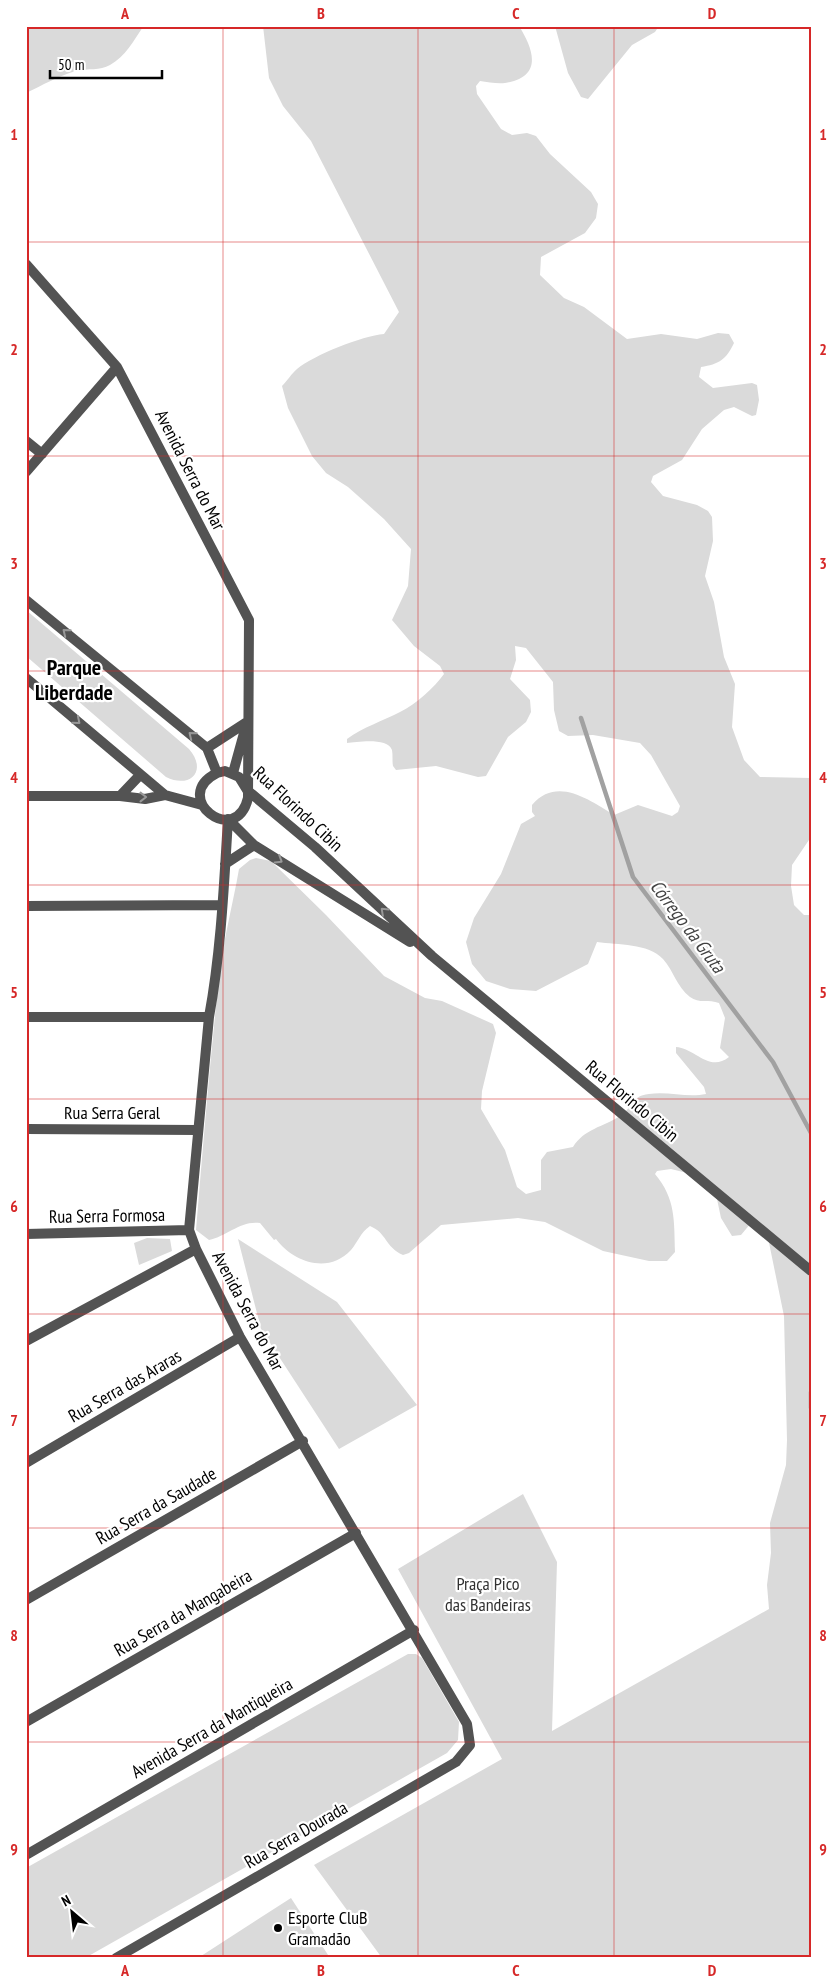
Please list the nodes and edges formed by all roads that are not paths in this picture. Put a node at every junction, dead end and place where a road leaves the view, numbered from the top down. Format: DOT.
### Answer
graph roads {
  1 [pos="26,264"];
  2 [pos="118,367"];
  3 [pos="26,441"];
  4 [pos="42,454"];
  5 [pos="26,472"];
  6 [pos="26,600"];
  7 [pos="29,683"];
  8 [pos="247,722"];
  9 [pos="207,748"];
  10 [pos="217,773"];
  11 [pos="232,773"];
  12 [pos="140,775"];
  13 [pos="248,790"];
  14 [pos="165,795"];
  15 [pos="26,796"];
  16 [pos="120,796"];
  17 [pos="202,805"];
  18 [pos="228,819"];
  19 [pos="254,845"];
  20 [pos="225,864"];
  21 [pos="222,905"];
  22 [pos="26,906"];
  23 [pos="432,956"];
  24 [pos="26,1017"];
  25 [pos="208,1017"];
  26 [pos="26,1129"];
  27 [pos="198,1130"];
  28 [pos="189,1230"];
  29 [pos="26,1234"];
  30 [pos="196,1249"];
  31 [pos="811,1271"];
  32 [pos="240,1338"];
  33 [pos="26,1341"];
  34 [pos="303,1441"];
  35 [pos="26,1463"];
  36 [pos="356,1533"];
  37 [pos="26,1600"];
  38 [pos="414,1630"];
  39 [pos="26,1722"];
  40 [pos="467,1724"];
  41 [pos="26,1855"];
  42 [pos="116,1958"];
  1 -- 2 [label="street, Avenida Serra do Mar"];
  2 -- 4 [label="street"];
  2 -- 8 [label="street, Avenida Serra do Mar"];
  3 -- 4 [label="street"];
  4 -- 5 [label="street"];
  9 -- 6 [label="street, one-way"];
  7 -- 12 [label="street, one-way"];
  8 -- 9 [label="street"];
  8 -- 11 [label="street, Avenida Serra do Mar"];
  8 -- 13 [label="street, Avenida Serra do Mar"];
  9 -- 10 [label="street"];
  10 -- 11 [label="street, Rua Florindo Cibin"];
  10 -- 17 [label="street"];
  11 -- 13 [label="street, Rua Florindo Cibin"];
  12 -- 14 [label="street"];
  12 -- 16 [label="street"];
  13 -- 18 [label="street, Avenida Serra do Mar"];
  23 -- 13 [label="street, Rua Florindo Cibin, one-way"];
  16 -- 14 [label="street, one-way"];
  14 -- 17 [label="street"];
  15 -- 16 [label="street"];
  17 -- 18 [label="street"];
  18 -- 19 [label="street, Rua Florindo Cibin"];
  18 -- 20 [label="street, Avenida Serra do Mar"];
  19 -- 20 [label="street"];
  19 -- 23 [label="street, Rua Florindo Cibin, one-way"];
  20 -- 21 [label="street, Avenida Serra do Mar"];
  21 -- 22 [label="street"];
  21 -- 25 [label="street, Avenida Serra do Mar"];
  23 -- 31 [label="street, Rua Florindo Cibin"];
  24 -- 25 [label="street"];
  25 -- 27 [label="street, Avenida Serra do Mar"];
  26 -- 27 [label="street, Rua Serra Geral"];
  27 -- 28 [label="street, Avenida Serra do Mar"];
  28 -- 29 [label="street, Rua Serra Formosa"];
  28 -- 30 [label="street, Avenida Serra do Mar"];
  30 -- 32 [label="street, Avenida Serra do Mar"];
  30 -- 33 [label="street"];
  32 -- 34 [label="street, Avenida Serra do Mar"];
  32 -- 35 [label="street, Rua Serra das Araras"];
  34 -- 36 [label="street, Avenida Serra do Mar"];
  34 -- 37 [label="street, Rua Serra da Saudade"];
  36 -- 38 [label="street, Avenida Serra do Mar"];
  36 -- 39 [label="street, Rua Serra da Mangabeira"];
  38 -- 40 [label="street, Avenida Serra do Mar"];
  38 -- 41 [label="street, Avenida Serra da Mantiqueira"];
  40 -- 42 [label="street, Rua Serra Dourada"];
}
